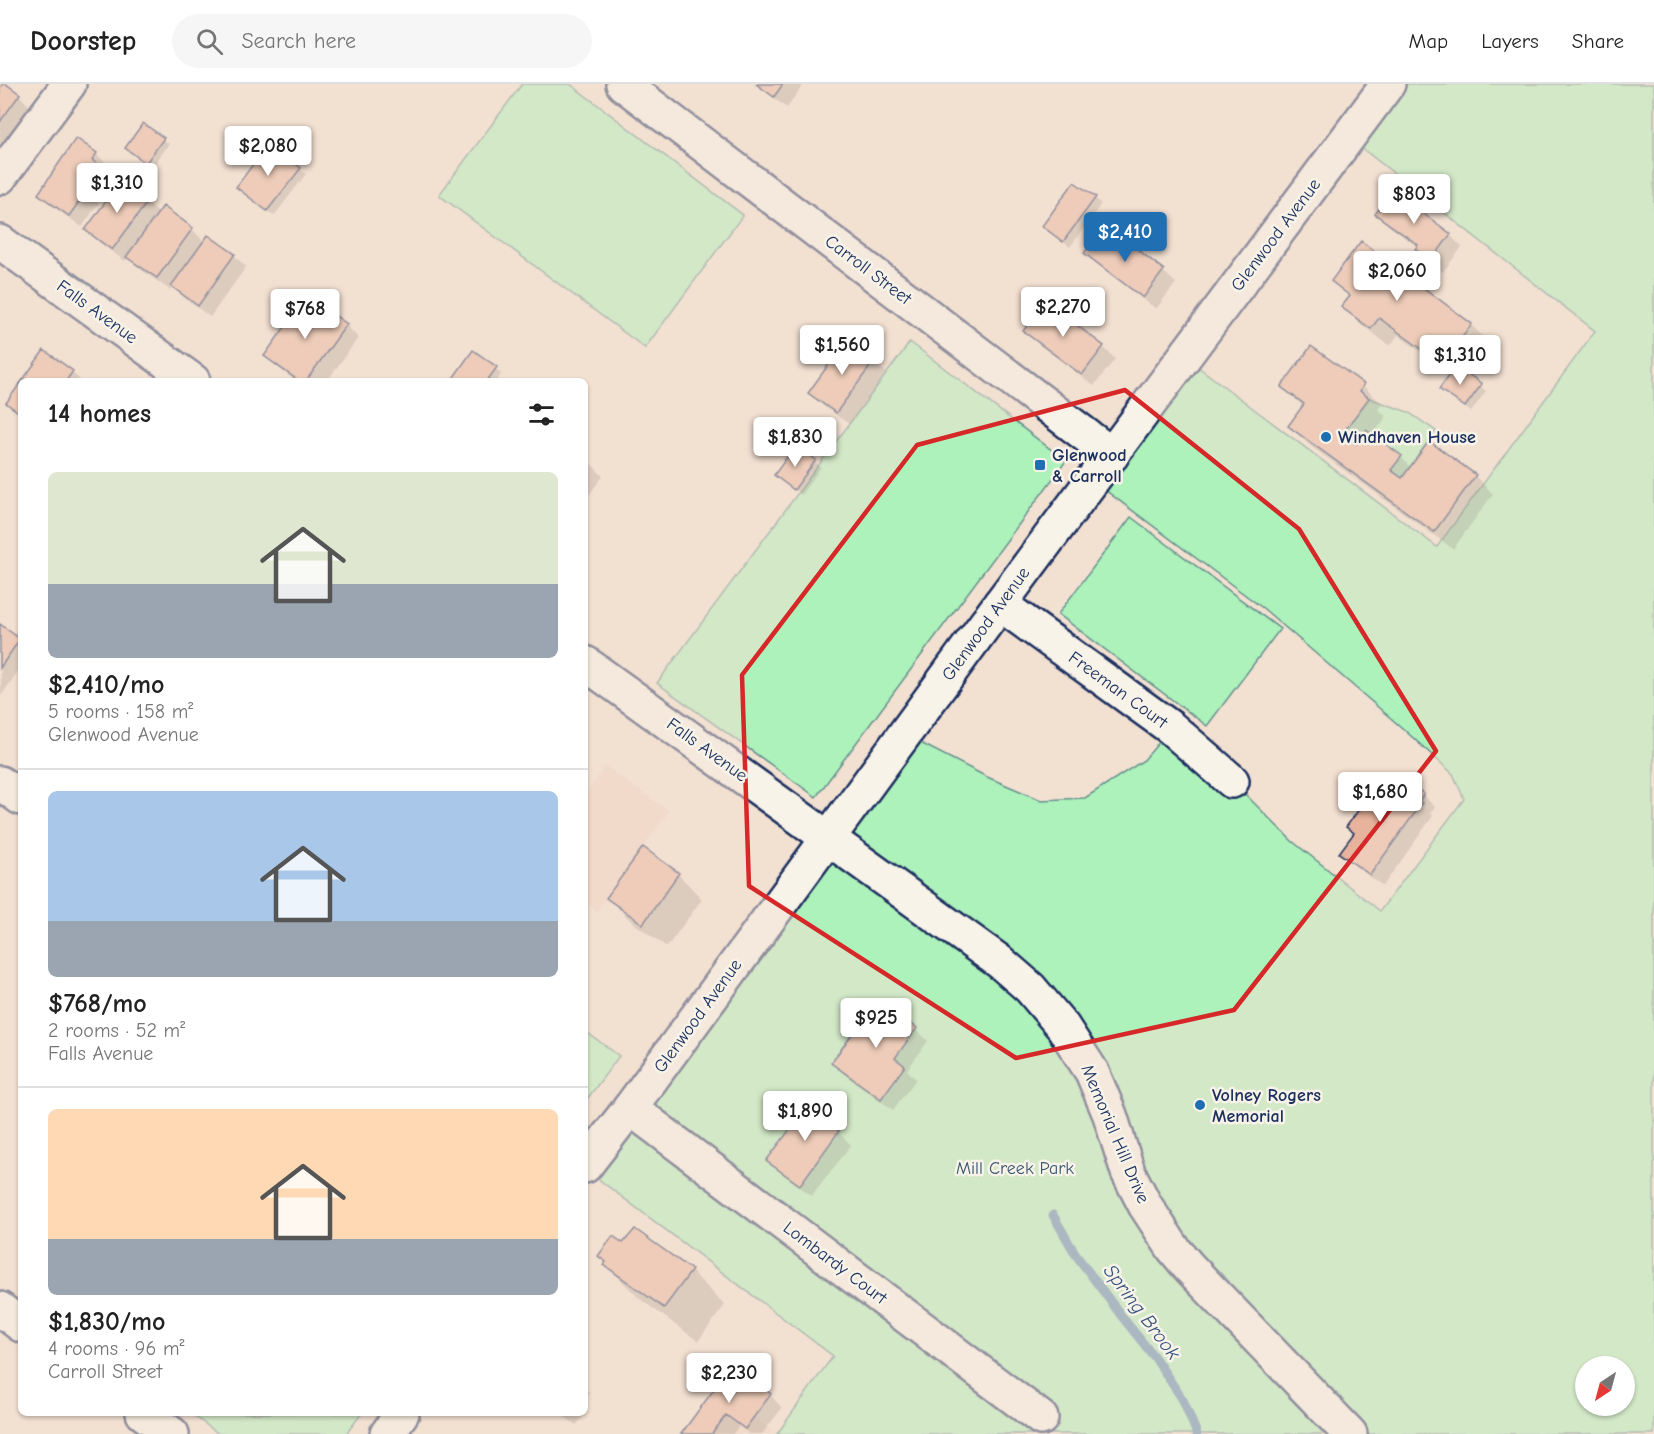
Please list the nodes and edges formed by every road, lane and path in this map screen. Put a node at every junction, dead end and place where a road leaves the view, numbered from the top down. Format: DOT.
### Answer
graph roads {
  1 [pos="69,84"];
  2 [pos="624,84"];
  3 [pos="1388,84"];
  4 [pos="0,177"];
  5 [pos="0,242"];
  6 [pos="189,378"];
  7 [pos="1112,455"];
  8 [pos="1000,604"];
  9 [pos="588,665"];
  10 [pos="1232,781"];
  11 [pos="0,783"];
  12 [pos="18,796"];
  13 [pos="828,838"];
  14 [pos="630,1108"];
  15 [pos="588,1162"];
  16 [pos="0,1309"];
  17 [pos="18,1323"];
  18 [pos="147,1416"];
  19 [pos="400,1416"];
  20 [pos="1041,1418"];
  21 [pos="172,1434"];
  22 [pos="387,1434"];
  23 [pos="1350,1434"];
  1 -- 4 [label="street"];
  2 -- 7 [label="street, Carroll Street"];
  3 -- 7 [label="street, Glenwood Avenue"];
  5 -- 6 [label="street, Falls Avenue"];
  7 -- 8 [label="street, Glenwood Avenue"];
  8 -- 10 [label="street, Freeman Court"];
  8 -- 13 [label="street, Glenwood Avenue"];
  9 -- 13 [label="street, Falls Avenue"];
  11 -- 12 [label="street"];
  13 -- 14 [label="street, Glenwood Avenue"];
  13 -- 23 [label="street, Memorial Hill Drive"];
  14 -- 15 [label="street, Glenwood Avenue"];
  14 -- 20 [label="street, Lombardy Court"];
  16 -- 17 [label="street"];
  18 -- 21 [label="street"];
  19 -- 22 [label="street"];
}
